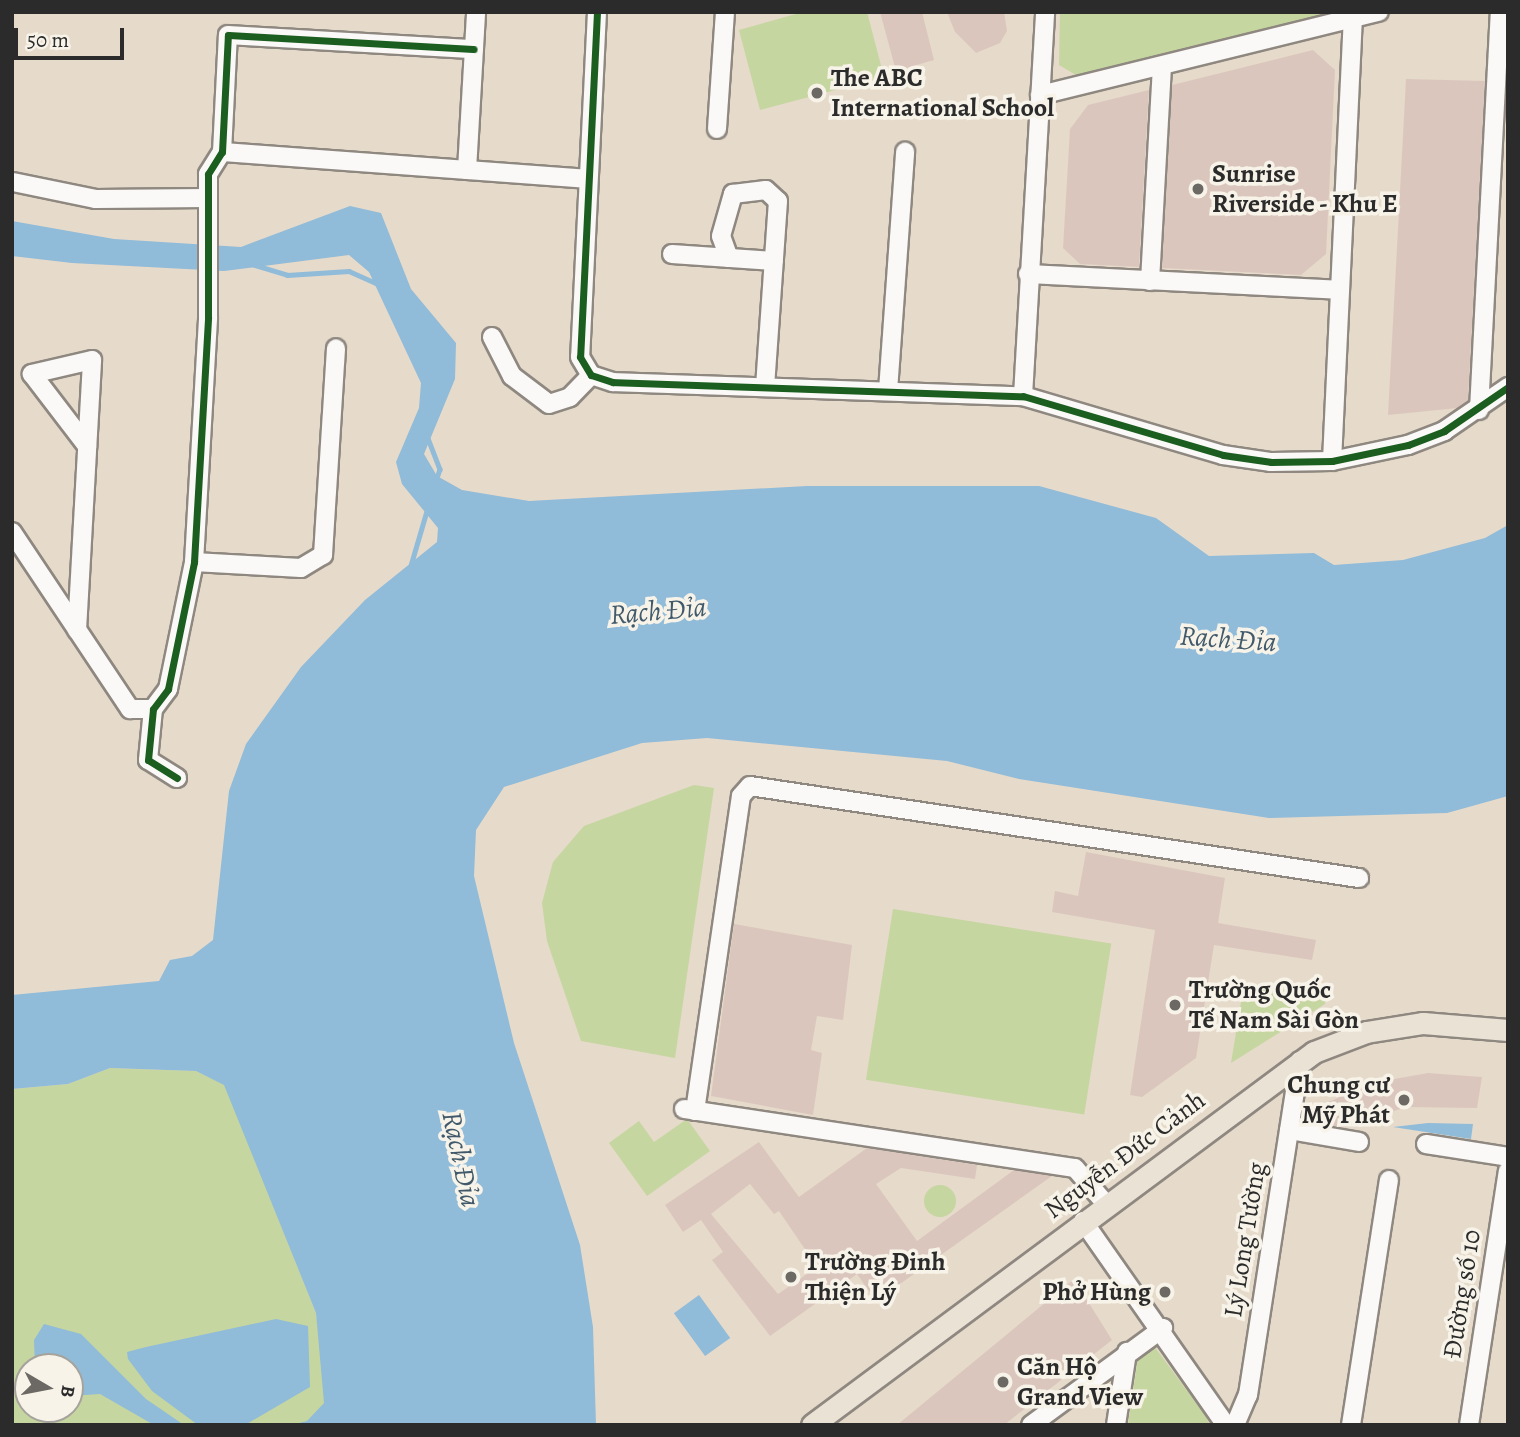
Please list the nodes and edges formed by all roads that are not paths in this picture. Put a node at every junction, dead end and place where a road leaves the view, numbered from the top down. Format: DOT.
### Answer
graph roads {
  1 [pos="476,12"];
  2 [pos="597,12"];
  3 [pos="724,12"];
  4 [pos="1045,12"];
  5 [pos="1379,12"];
  6 [pos="1500,12"];
  7 [pos="1353,19"];
  8 [pos="474,49"];
  9 [pos="1162,67"];
  10 [pos="1040,95"];
  11 [pos="717,130"];
  12 [pos="222,152"];
  13 [pos="905,152"];
  14 [pos="467,170"];
  15 [pos="587,179"];
  16 [pos="13,181"];
  17 [pos="208,198"];
  18 [pos="672,254"];
  19 [pos="729,258"];
  20 [pos="774,261"];
  21 [pos="1028,274"];
  22 [pos="1150,281"];
  23 [pos="1339,290"];
  24 [pos="492,337"];
  25 [pos="336,348"];
  26 [pos="590,375"];
  27 [pos="765,387"];
  28 [pos="1508,387"];
  29 [pos="888,391"];
  30 [pos="1023,396"];
  31 [pos="1479,410"];
  32 [pos="88,446"];
  33 [pos="1332,461"];
  34 [pos="12,532"];
  35 [pos="194,562"];
  36 [pos="77,630"];
  37 [pos="153,709"];
  38 [pos="177,778"];
  39 [pos="1359,878"];
  40 [pos="1508,1030"];
  41 [pos="1300,1061"];
  42 [pos="1289,1130"];
  43 [pos="1359,1142"];
  44 [pos="1426,1144"];
  45 [pos="1508,1157"];
  46 [pos="1508,1171"];
  47 [pos="1389,1180"];
  48 [pos="1106,1204"];
  49 [pos="1083,1220"];
  50 [pos="1163,1328"];
  51 [pos="1127,1352"];
  52 [pos="812,1425"];
  53 [pos="1031,1425"];
  54 [pos="1116,1425"];
  55 [pos="1226,1425"];
  56 [pos="1235,1425"];
  57 [pos="1350,1425"];
  58 [pos="1469,1425"];
  1 -- 8 [label="street"];
  2 -- 15 [label="street"];
  3 -- 11 [label="street"];
  4 -- 10 [label="street"];
  5 -- 7 [label="street"];
  6 -- 31 [label="street"];
  7 -- 9 [label="street"];
  7 -- 23 [label="street"];
  8 -- 12 [label="street"];
  8 -- 14 [label="street"];
  9 -- 10 [label="street"];
  9 -- 22 [label="street"];
  10 -- 21 [label="street"];
  12 -- 14 [label="street"];
  12 -- 17 [label="street"];
  13 -- 29 [label="street"];
  14 -- 15 [label="street"];
  15 -- 26 [label="street"];
  16 -- 17 [label="street"];
  17 -- 35 [label="street"];
  18 -- 19 [label="street"];
  19 -- 20 [label="street"];
  19 -- 20 [label="street"];
  20 -- 27 [label="street"];
  21 -- 22 [label="street"];
  21 -- 30 [label="street"];
  22 -- 23 [label="street"];
  23 -- 33 [label="street"];
  24 -- 26 [label="street"];
  25 -- 35 [label="street"];
  26 -- 27 [label="street"];
  27 -- 29 [label="street"];
  28 -- 31 [label="street"];
  29 -- 30 [label="street"];
  30 -- 33 [label="street"];
  31 -- 33 [label="street"];
  32 -- 32 [label="street"];
  32 -- 36 [label="street"];
  34 -- 36 [label="street"];
  35 -- 37 [label="street"];
  36 -- 37 [label="street"];
  37 -- 38 [label="street"];
  39 -- 48 [label="street"];
  40 -- 41 [label="main road, Nguyễn Đức Cảnh"];
  41 -- 42 [label="street, Lý Long Tường"];
  41 -- 48 [label="main road, Nguyễn Đức Cảnh"];
  42 -- 43 [label="street"];
  42 -- 56 [label="street, Lý Long Tường"];
  44 -- 45 [label="street"];
  46 -- 58 [label="street, Đường số 10"];
  47 -- 57 [label="street"];
  48 -- 49 [label="main road, Nguyễn Đức Cảnh"];
  49 -- 50 [label="street"];
  49 -- 52 [label="main road, Nguyễn Đức Cảnh"];
  50 -- 51 [label="street"];
  50 -- 55 [label="street"];
  51 -- 53 [label="street"];
  51 -- 54 [label="street"];
}
